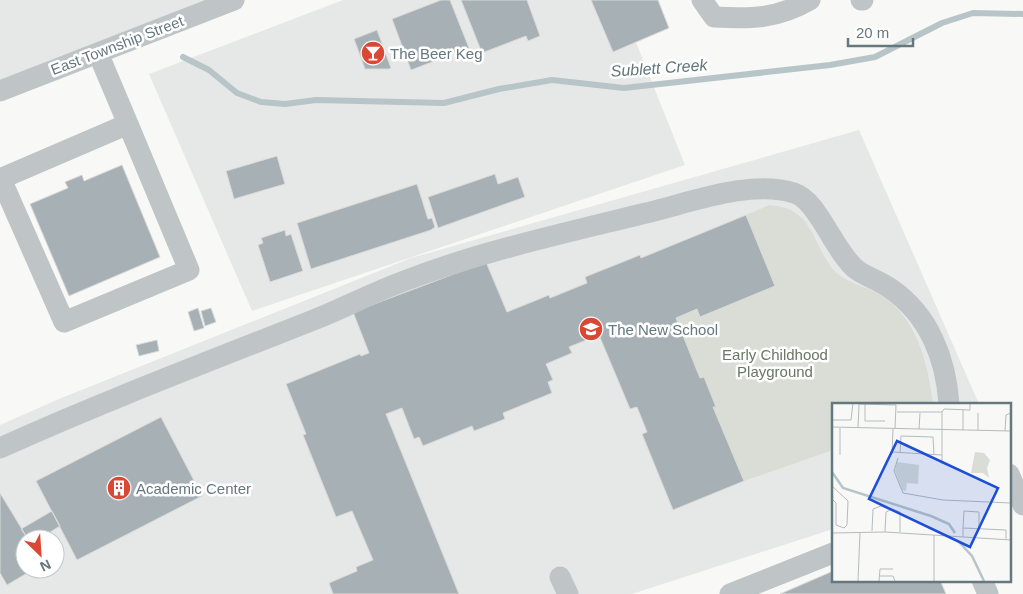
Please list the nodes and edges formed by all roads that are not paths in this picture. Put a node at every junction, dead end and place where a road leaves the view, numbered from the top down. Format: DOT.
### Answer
graph roads {
  1 [pos="234,0"];
  2 [pos="702,0"];
  3 [pos="810,0"];
  4 [pos="98,53"];
  5 [pos="0,91"];
  6 [pos="128,124"];
  7 [pos="0,179"];
  8 [pos="949,403"];
  9 [pos="0,448"];
  10 [pos="1011,482"];
  11 [pos="1023,505"];
  12 [pos="832,553"];
  13 [pos="983,582"];
  14 [pos="730,594"];
  15 [pos="988,594"];
  1 -- 4 [label="street, East Township Street"];
  2 -- 3 [label="street"];
  4 -- 5 [label="street, East Township Street"];
  4 -- 6 [label="street"];
  6 -- 7 [label="street"];
  6 -- 7 [label="street"];
  8 -- 9 [label="street"];
  10 -- 11 [label="street"];
  12 -- 14 [label="street"];
  13 -- 15 [label="street"];
}
